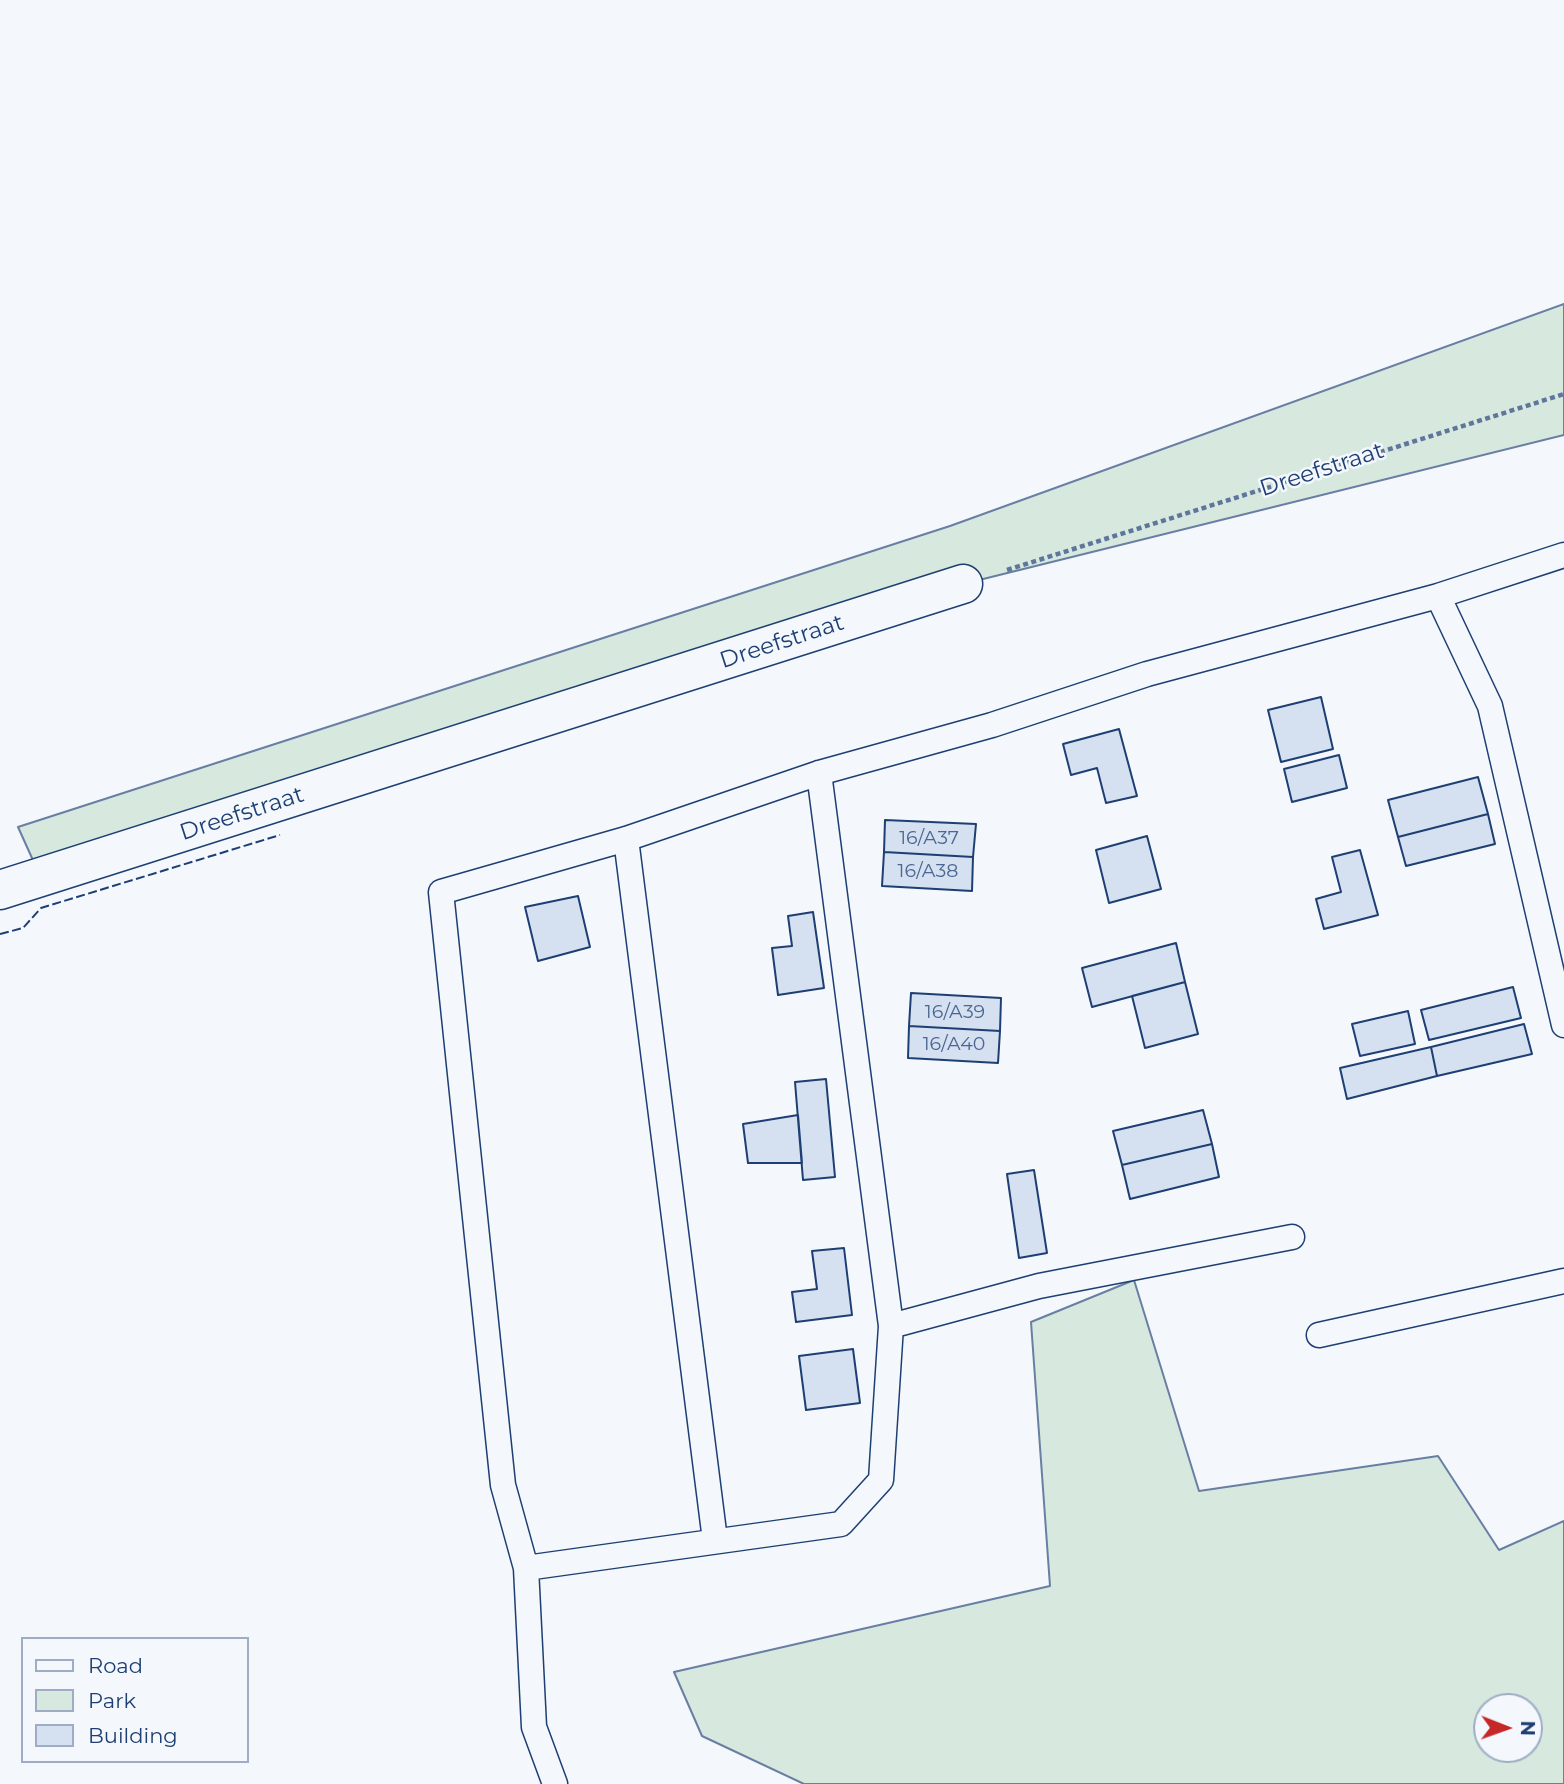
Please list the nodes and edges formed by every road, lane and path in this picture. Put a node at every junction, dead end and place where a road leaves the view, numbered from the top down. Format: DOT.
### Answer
graph roads {
  1 [pos="1564,394"];
  2 [pos="1564,555"];
  3 [pos="963,584"];
  4 [pos="1438,596"];
  5 [pos="820,773"];
  6 [pos="626,839"];
  7 [pos="0,891"];
  8 [pos="1564,1025"];
  9 [pos="1292,1237"];
  10 [pos="1564,1281"];
  11 [pos="891,1326"];
  12 [pos="1319,1335"];
  13 [pos="715,1540"];
  14 [pos="526,1568"];
  15 [pos="555,1784"];
  1 -- 3 [label="path, Dreefstraat"];
  2 -- 4 [label="lane"];
  3 -- 7 [label="street, Dreefstraat"];
  4 -- 5 [label="lane"];
  4 -- 8 [label="lane"];
  5 -- 6 [label="lane"];
  5 -- 11 [label="lane"];
  6 -- 13 [label="lane"];
  6 -- 14 [label="lane"];
  9 -- 11 [label="lane"];
  10 -- 12 [label="lane"];
  11 -- 13 [label="lane"];
  13 -- 14 [label="lane"];
  14 -- 15 [label="lane"];
}
